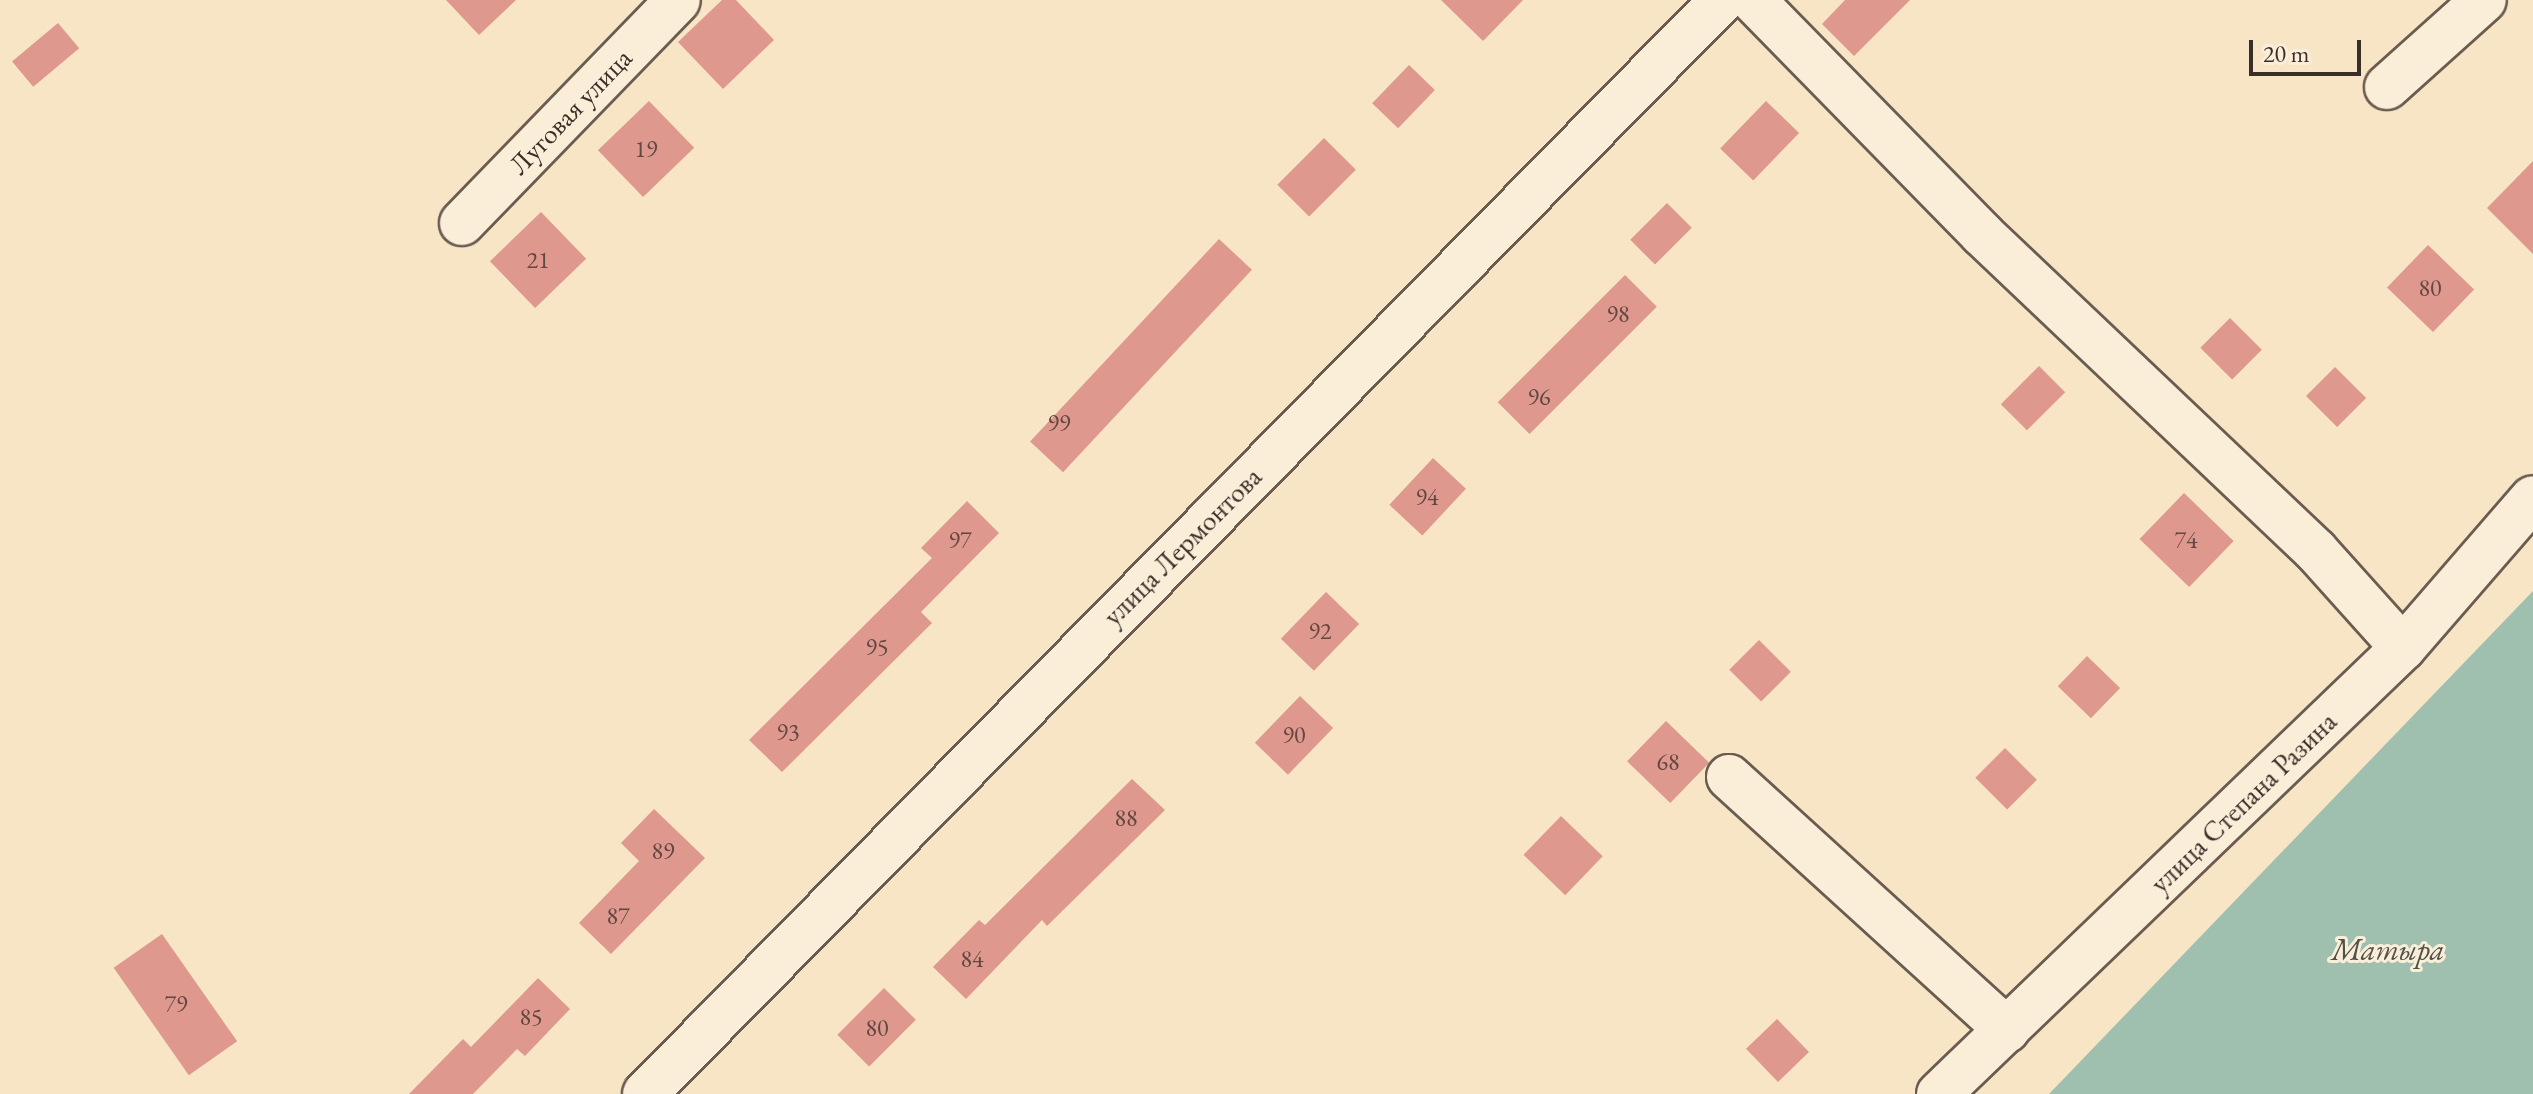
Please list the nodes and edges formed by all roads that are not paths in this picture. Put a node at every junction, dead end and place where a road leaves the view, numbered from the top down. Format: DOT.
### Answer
graph roads {
  1 [pos="678,0"];
  2 [pos="1722,0"];
  3 [pos="1753,0"];
  4 [pos="2484,0"];
  5 [pos="2387,87"];
  6 [pos="462,223"];
  7 [pos="2533,498"];
  8 [pos="2403,648"];
  9 [pos="1729,777"];
  10 [pos="2007,1030"];
  11 [pos="645,1094"];
  12 [pos="1939,1094"];
  1 -- 6 [label="street, Луговая улица"];
  2 -- 11 [label="street, улица Лермонтова"];
  3 -- 8 [label="street"];
  4 -- 5 [label="street"];
  7 -- 8 [label="street, улица Степана Разина"];
  8 -- 10 [label="street, улица Степана Разина"];
  9 -- 10 [label="street"];
  10 -- 12 [label="street, улица Степана Разина"];
}
